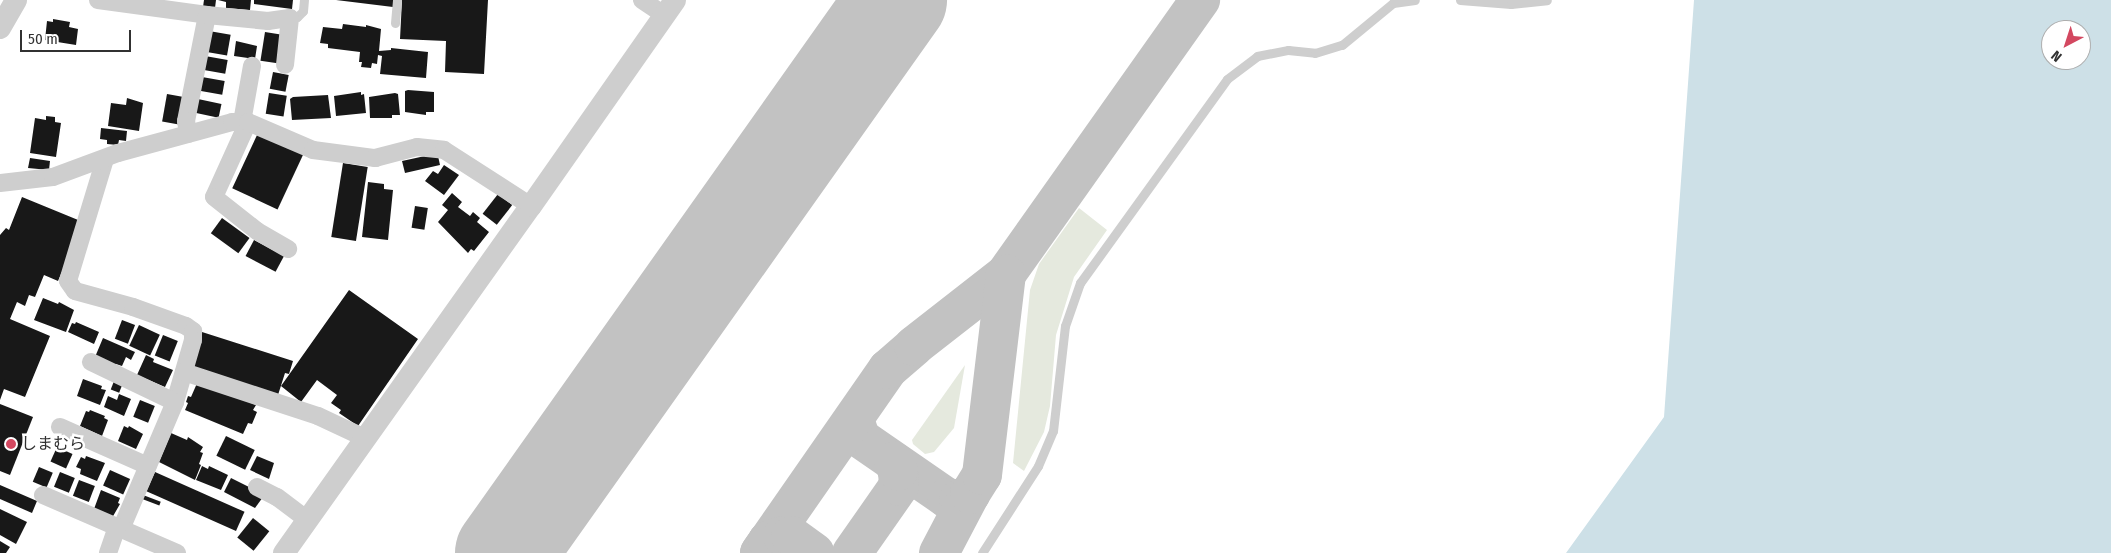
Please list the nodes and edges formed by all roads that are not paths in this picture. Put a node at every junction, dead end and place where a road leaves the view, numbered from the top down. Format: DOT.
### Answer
graph roads {
  1 [pos="16,0"];
  2 [pos="98,0"];
  3 [pos="304,0"];
  4 [pos="397,0"];
  5 [pos="642,0"];
  6 [pos="1415,0"];
  7 [pos="1460,0"];
  8 [pos="1547,0"];
  9 [pos="1508,2"];
  10 [pos="670,7"];
  11 [pos="207,15"];
  12 [pos="290,18"];
  13 [pos="395,23"];
  14 [pos="0,28"];
  15 [pos="285,65"];
  16 [pos="252,66"];
  17 [pos="245,122"];
  18 [pos="188,134"];
  19 [pos="105,159"];
  20 [pos="0,183"];
  21 [pos="531,206"];
  22 [pos="288,249"];
  23 [pos="91,362"];
  24 [pos="184,372"];
  25 [pos="175,402"];
  26 [pos="60,427"];
  27 [pos="365,438"];
  28 [pos="148,466"];
  29 [pos="258,487"];
  30 [pos="42,495"];
  31 [pos="307,520"];
  32 [pos="119,528"];
  33 [pos="108,553"];
  34 [pos="176,553"];
  35 [pos="284,553"];
  36 [pos="982,553"];
  1 -- 14 [label="street"];
  2 -- 11 [label="street"];
  3 -- 12 [label="lane"];
  4 -- 13 [label="lane"];
  5 -- 10 [label="street"];
  6 -- 36 [label="lane"];
  7 -- 9 [label="lane"];
  8 -- 9 [label="lane"];
  10 -- 21 [label="street"];
  11 -- 12 [label="street"];
  11 -- 18 [label="street"];
  12 -- 15 [label="street"];
  16 -- 17 [label="street"];
  17 -- 18 [label="street"];
  17 -- 21 [label="street"];
  17 -- 22 [label="street"];
  18 -- 19 [label="street"];
  19 -- 20 [label="street"];
  19 -- 24 [label="street"];
  21 -- 27 [label="street"];
  23 -- 25 [label="street"];
  24 -- 25 [label="street"];
  24 -- 27 [label="street"];
  25 -- 28 [label="street"];
  26 -- 28 [label="street"];
  27 -- 31 [label="street"];
  28 -- 32 [label="street"];
  29 -- 31 [label="street"];
  30 -- 32 [label="street"];
  31 -- 35 [label="street"];
  32 -- 33 [label="street"];
  32 -- 34 [label="street"];
}
